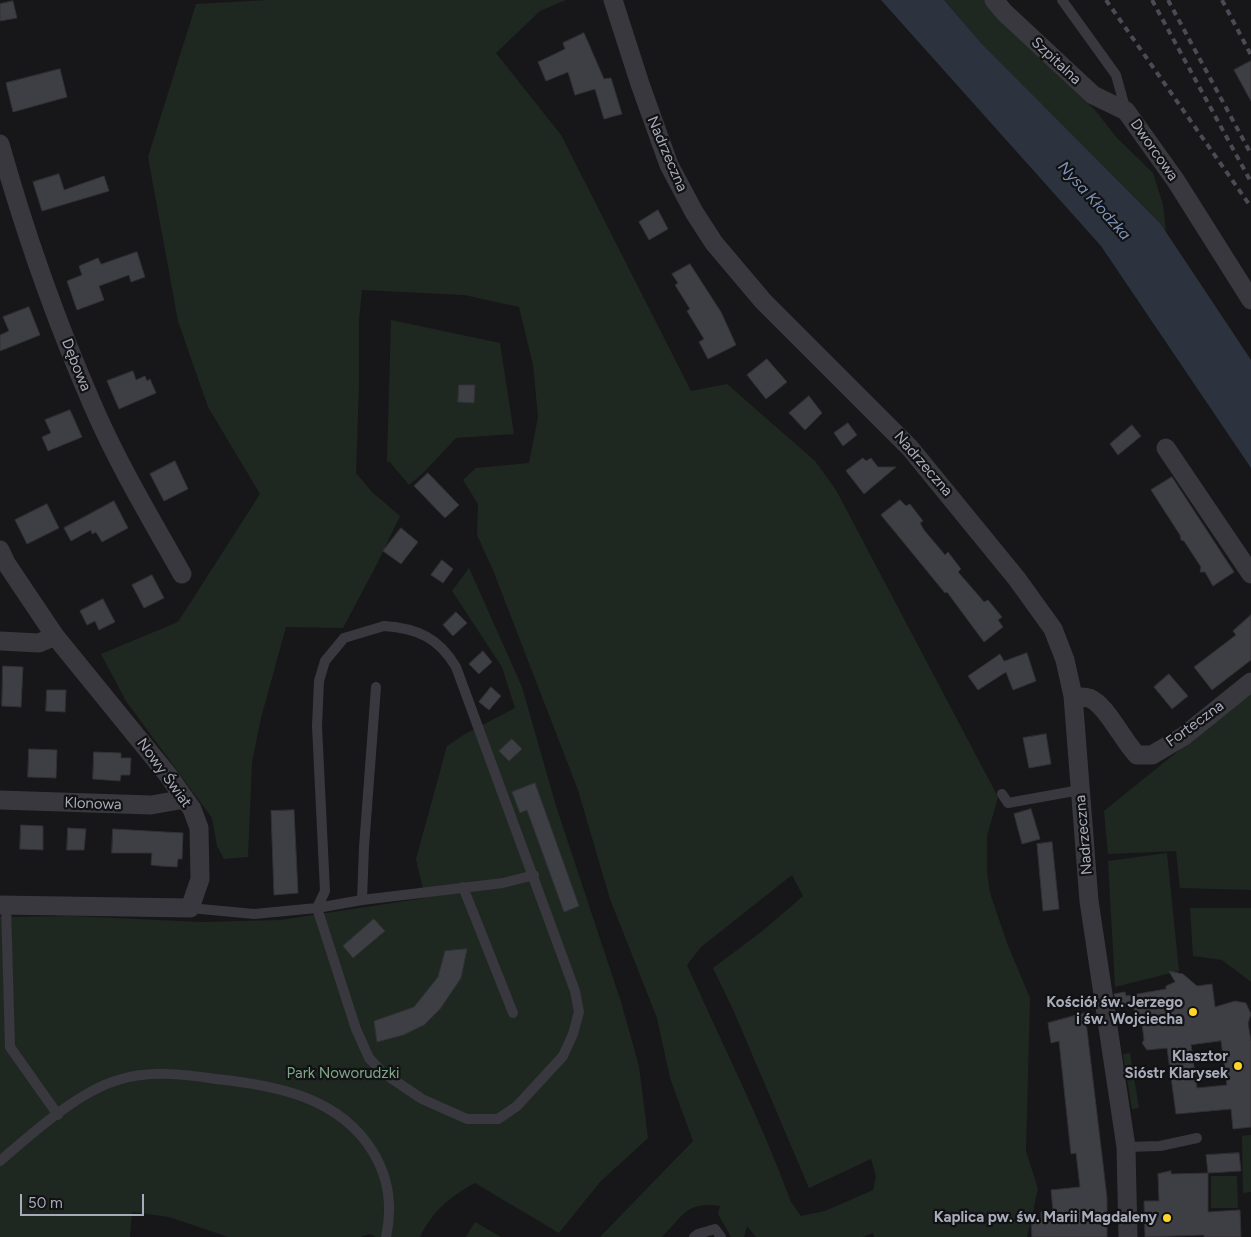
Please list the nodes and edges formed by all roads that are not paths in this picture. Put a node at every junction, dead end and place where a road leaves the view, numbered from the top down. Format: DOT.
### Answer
graph roads {
  1 [pos="614,0"];
  2 [pos="994,0"];
  3 [pos="1062,0"];
  4 [pos="1126,110"];
  5 [pos="0,144"];
  6 [pos="1251,300"];
  7 [pos="1166,448"];
  8 [pos="0,550"];
  9 [pos="182,574"];
  10 [pos="1251,574"];
  11 [pos="54,636"];
  12 [pos="0,641"];
  13 [pos="1251,682"];
  14 [pos="376,687"];
  15 [pos="1073,696"];
  16 [pos="1080,790"];
  17 [pos="1002,794"];
  18 [pos="185,799"];
  19 [pos="0,800"];
  20 [pos="534,875"];
  21 [pos="463,888"];
  22 [pos="362,900"];
  23 [pos="3,905"];
  24 [pos="190,908"];
  25 [pos="317,908"];
  26 [pos="514,1013"];
  27 [pos="58,1115"];
  28 [pos="1197,1138"];
  29 [pos="1126,1147"];
  30 [pos="0,1161"];
  31 [pos="386,1237"];
  32 [pos="694,1237"];
  33 [pos="721,1237"];
  34 [pos="1128,1237"];
  1 -- 15 [label="street, Nadrzeczna"];
  2 -- 4 [label="street, Szpitalna"];
  3 -- 4 [label="lane, Dworcowa"];
  4 -- 6 [label="street, Dworcowa"];
  5 -- 9 [label="street, Dębowa"];
  7 -- 10 [label="street"];
  8 -- 11 [label="street, Nowy Świat"];
  11 -- 12 [label="street"];
  11 -- 18 [label="street, Nowy Świat"];
  13 -- 15 [label="street, Forteczna"];
  14 -- 22 [label="lane"];
  15 -- 16 [label="street, Nadrzeczna"];
  16 -- 17 [label="lane"];
  16 -- 29 [label="street, Nadrzeczna"];
  18 -- 19 [label="street, Klonowa"];
  18 -- 24 [label="street, Nowy Świat"];
  20 -- 21 [label="lane"];
  20 -- 25 [label="lane"];
  20 -- 25 [label="lane"];
  21 -- 22 [label="lane"];
  21 -- 26 [label="lane"];
  22 -- 25 [label="lane"];
  23 -- 24 [label="street"];
  23 -- 27 [label="lane"];
  24 -- 25 [label="lane"];
  27 -- 30 [label="lane"];
  27 -- 31 [label="lane"];
  28 -- 29 [label="lane"];
  29 -- 34 [label="street, Nadrzeczna"];
  32 -- 33 [label="lane"];
}
